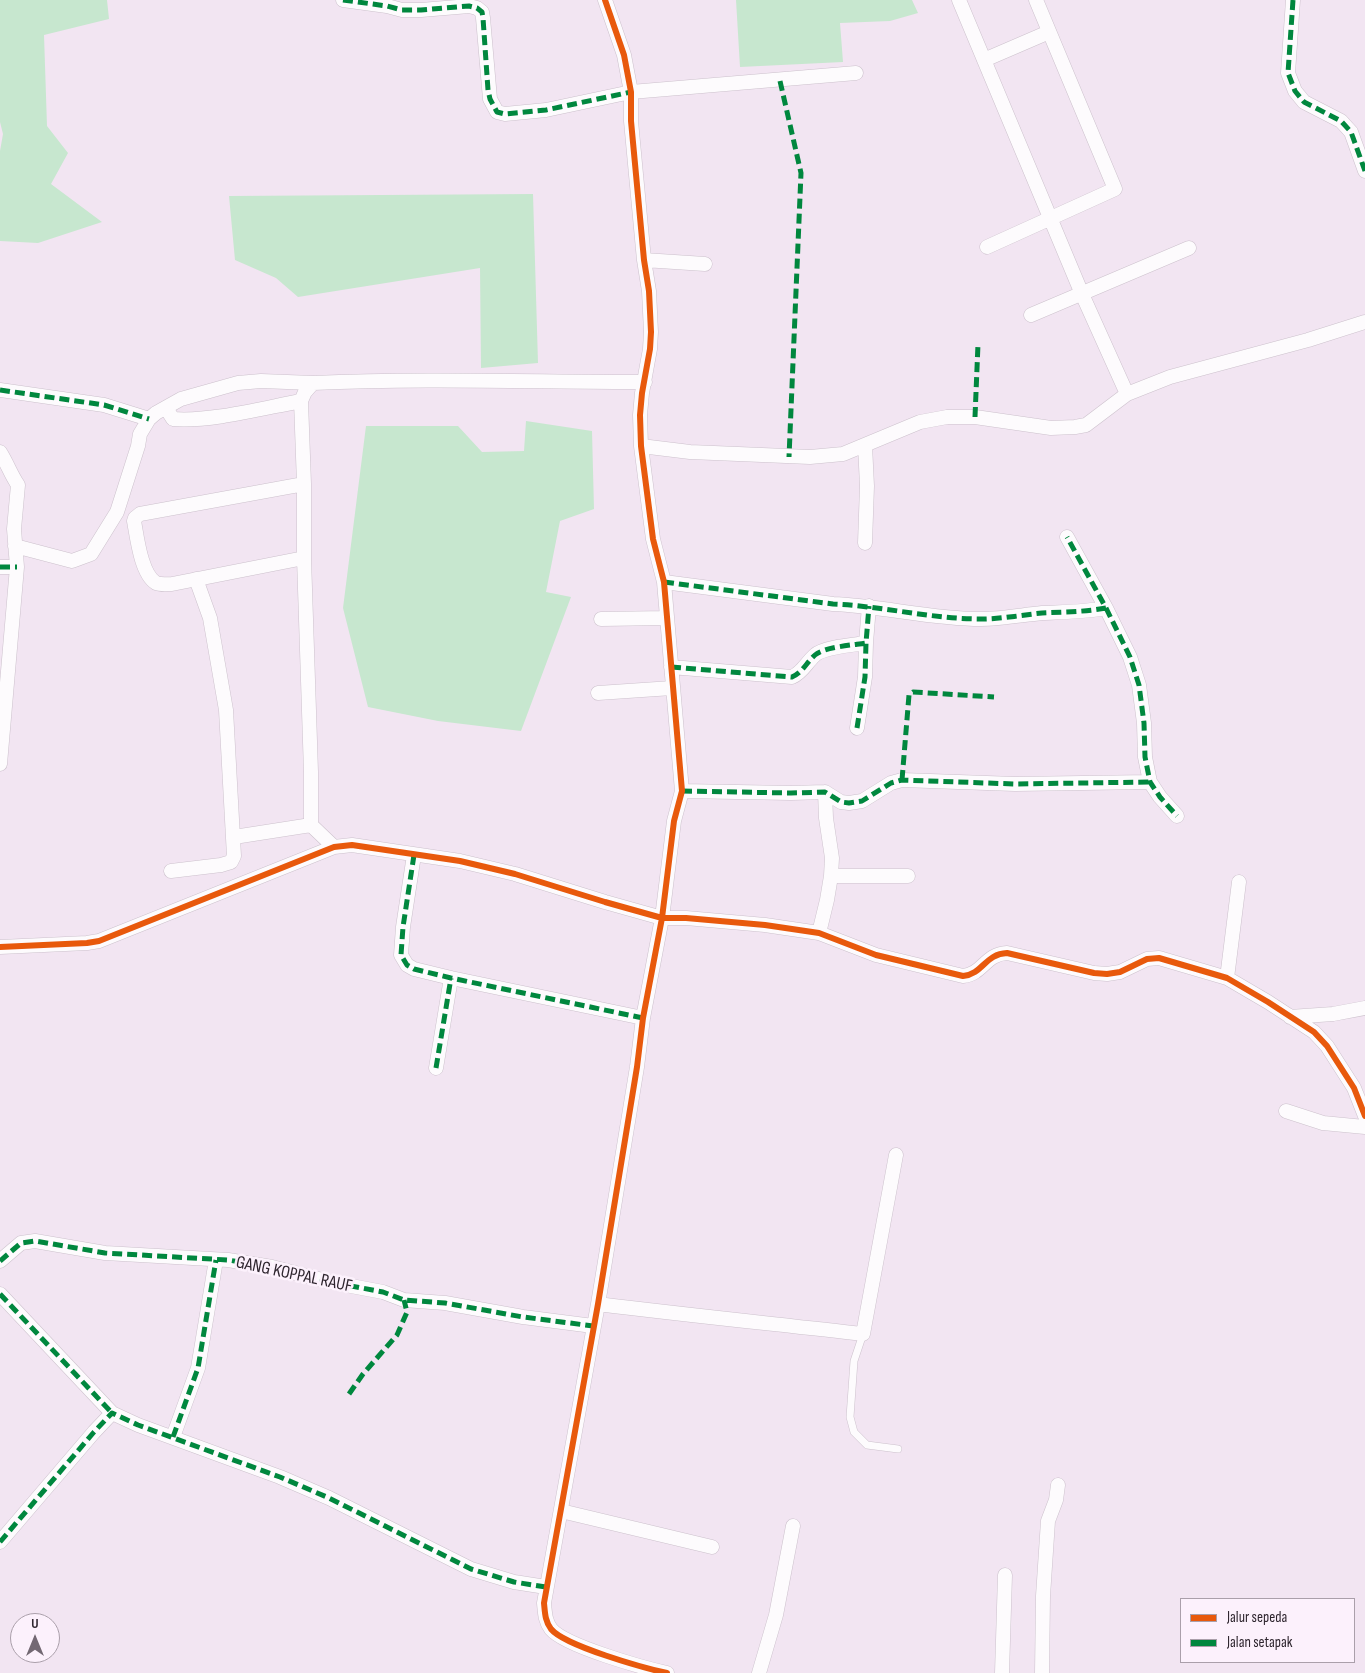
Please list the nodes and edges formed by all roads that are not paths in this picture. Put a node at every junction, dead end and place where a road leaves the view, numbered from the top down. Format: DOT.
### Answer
graph roads {
  1 [pos="343,0"];
  2 [pos="605,0"];
  3 [pos="959,0"];
  4 [pos="1036,0"];
  5 [pos="1293,0"];
  6 [pos="1049,32"];
  7 [pos="984,60"];
  8 [pos="856,73"];
  9 [pos="631,92"];
  10 [pos="1365,171"];
  11 [pos="1050,218"];
  12 [pos="987,246"];
  13 [pos="1189,248"];
  14 [pos="644,260"];
  15 [pos="705,264"];
  16 [pos="1082,294"];
  17 [pos="1031,315"];
  18 [pos="1365,322"];
  19 [pos="645,382"];
  20 [pos="313,383"];
  21 [pos="0,390"];
  22 [pos="1127,394"];
  23 [pos="301,401"];
  24 [pos="166,408"];
  25 [pos="148,419"];
  26 [pos="865,445"];
  27 [pos="641,446"];
  28 [pos="0,452"];
  29 [pos="304,484"];
  30 [pos="1067,537"];
  31 [pos="865,543"];
  32 [pos="15,546"];
  33 [pos="304,558"];
  34 [pos="0,567"];
  35 [pos="17,567"];
  36 [pos="196,579"];
  37 [pos="664,582"];
  38 [pos="869,606"];
  39 [pos="1106,608"];
  40 [pos="667,618"];
  41 [pos="601,619"];
  42 [pos="866,643"];
  43 [pos="671,667"];
  44 [pos="672,688"];
  45 [pos="598,693"];
  46 [pos="857,728"];
  47 [pos="0,764"];
  48 [pos="1150,782"];
  49 [pos="682,791"];
  50 [pos="825,792"];
  51 [pos="1177,816"];
  52 [pos="311,824"];
  53 [pos="234,837"];
  54 [pos="334,846"];
  55 [pos="414,855"];
  56 [pos="171,871"];
  57 [pos="831,876"];
  58 [pos="908,876"];
  59 [pos="1239,882"];
  60 [pos="662,918"];
  61 [pos="819,933"];
  62 [pos="0,947"];
  63 [pos="451,978"];
  64 [pos="1227,978"];
  65 [pos="1365,1008"];
  66 [pos="1290,1017"];
  67 [pos="643,1018"];
  68 [pos="436,1068"];
  69 [pos="1286,1111"];
  70 [pos="1365,1116"];
  71 [pos="1365,1127"];
  72 [pos="896,1155"];
  73 [pos="216,1260"];
  74 [pos="0,1261"];
  75 [pos="0,1294"];
  76 [pos="598,1304"];
  77 [pos="593,1326"];
  78 [pos="863,1334"];
  79 [pos="112,1413"];
  80 [pos="173,1437"];
  81 [pos="898,1449"];
  82 [pos="1058,1485"];
  83 [pos="561,1511"];
  84 [pos="793,1526"];
  85 [pos="0,1542"];
  86 [pos="712,1547"];
  87 [pos="1005,1574"];
  88 [pos="546,1588"];
  89 [pos="662,1672"];
  90 [pos="760,1673"];
  91 [pos="1002,1673"];
  92 [pos="1042,1673"];
  1 -- 9 [label="street"];
  2 -- 9 [label="street"];
  3 -- 7 [label="street"];
  4 -- 6 [label="street"];
  5 -- 10 [label="street"];
  6 -- 7 [label="street"];
  6 -- 11 [label="street"];
  7 -- 11 [label="street"];
  8 -- 9 [label="street"];
  9 -- 14 [label="street"];
  11 -- 12 [label="street"];
  11 -- 16 [label="street"];
  13 -- 16 [label="street"];
  14 -- 15 [label="street"];
  14 -- 19 [label="street"];
  16 -- 17 [label="street"];
  16 -- 22 [label="street"];
  18 -- 22 [label="street"];
  19 -- 20 [label="street"];
  19 -- 27 [label="street"];
  20 -- 23 [label="street"];
  20 -- 24 [label="street"];
  21 -- 25 [label="street"];
  22 -- 26 [label="street"];
  23 -- 24 [label="street"];
  23 -- 29 [label="street"];
  24 -- 25 [label="street"];
  25 -- 32 [label="street"];
  26 -- 27 [label="street"];
  26 -- 31 [label="street"];
  27 -- 37 [label="street"];
  28 -- 32 [label="street"];
  29 -- 33 [label="street"];
  29 -- 36 [label="street"];
  30 -- 39 [label="street"];
  32 -- 35 [label="street"];
  33 -- 36 [label="street"];
  33 -- 52 [label="street"];
  34 -- 35 [label="street"];
  35 -- 47 [label="street"];
  36 -- 53 [label="street"];
  37 -- 38 [label="street"];
  37 -- 40 [label="street"];
  38 -- 39 [label="street"];
  38 -- 42 [label="street"];
  39 -- 48 [label="street"];
  40 -- 41 [label="street"];
  40 -- 43 [label="street"];
  42 -- 43 [label="street"];
  42 -- 46 [label="street"];
  43 -- 44 [label="street"];
  44 -- 45 [label="street"];
  44 -- 49 [label="street"];
  48 -- 50 [label="street"];
  48 -- 51 [label="street"];
  49 -- 50 [label="street"];
  49 -- 60 [label="street"];
  50 -- 57 [label="street"];
  52 -- 53 [label="street"];
  52 -- 54 [label="street"];
  53 -- 56 [label="street"];
  54 -- 55 [label="street"];
  54 -- 62 [label="street"];
  55 -- 60 [label="street"];
  55 -- 63 [label="street"];
  57 -- 58 [label="street"];
  57 -- 61 [label="street"];
  59 -- 64 [label="street"];
  60 -- 61 [label="street"];
  60 -- 67 [label="street"];
  61 -- 64 [label="street"];
  63 -- 67 [label="street"];
  63 -- 68 [label="street"];
  64 -- 66 [label="street"];
  65 -- 66 [label="street"];
  66 -- 70 [label="street"];
  67 -- 76 [label="street"];
  69 -- 71 [label="street"];
  72 -- 78 [label="street"];
  73 -- 74 [label="street, GANG KOPPAL RAUF"];
  73 -- 77 [label="street, GANG KOPPAL RAUF"];
  73 -- 80 [label="street"];
  75 -- 79 [label="street"];
  76 -- 77 [label="street"];
  76 -- 78 [label="street"];
  77 -- 83 [label="street"];
  78 -- 81 [label="lane"];
  79 -- 80 [label="street"];
  79 -- 85 [label="street"];
  80 -- 88 [label="street"];
  82 -- 92 [label="street"];
  83 -- 86 [label="street"];
  83 -- 88 [label="street"];
  84 -- 90 [label="street"];
  87 -- 91 [label="street"];
  88 -- 89 [label="street"];
}
